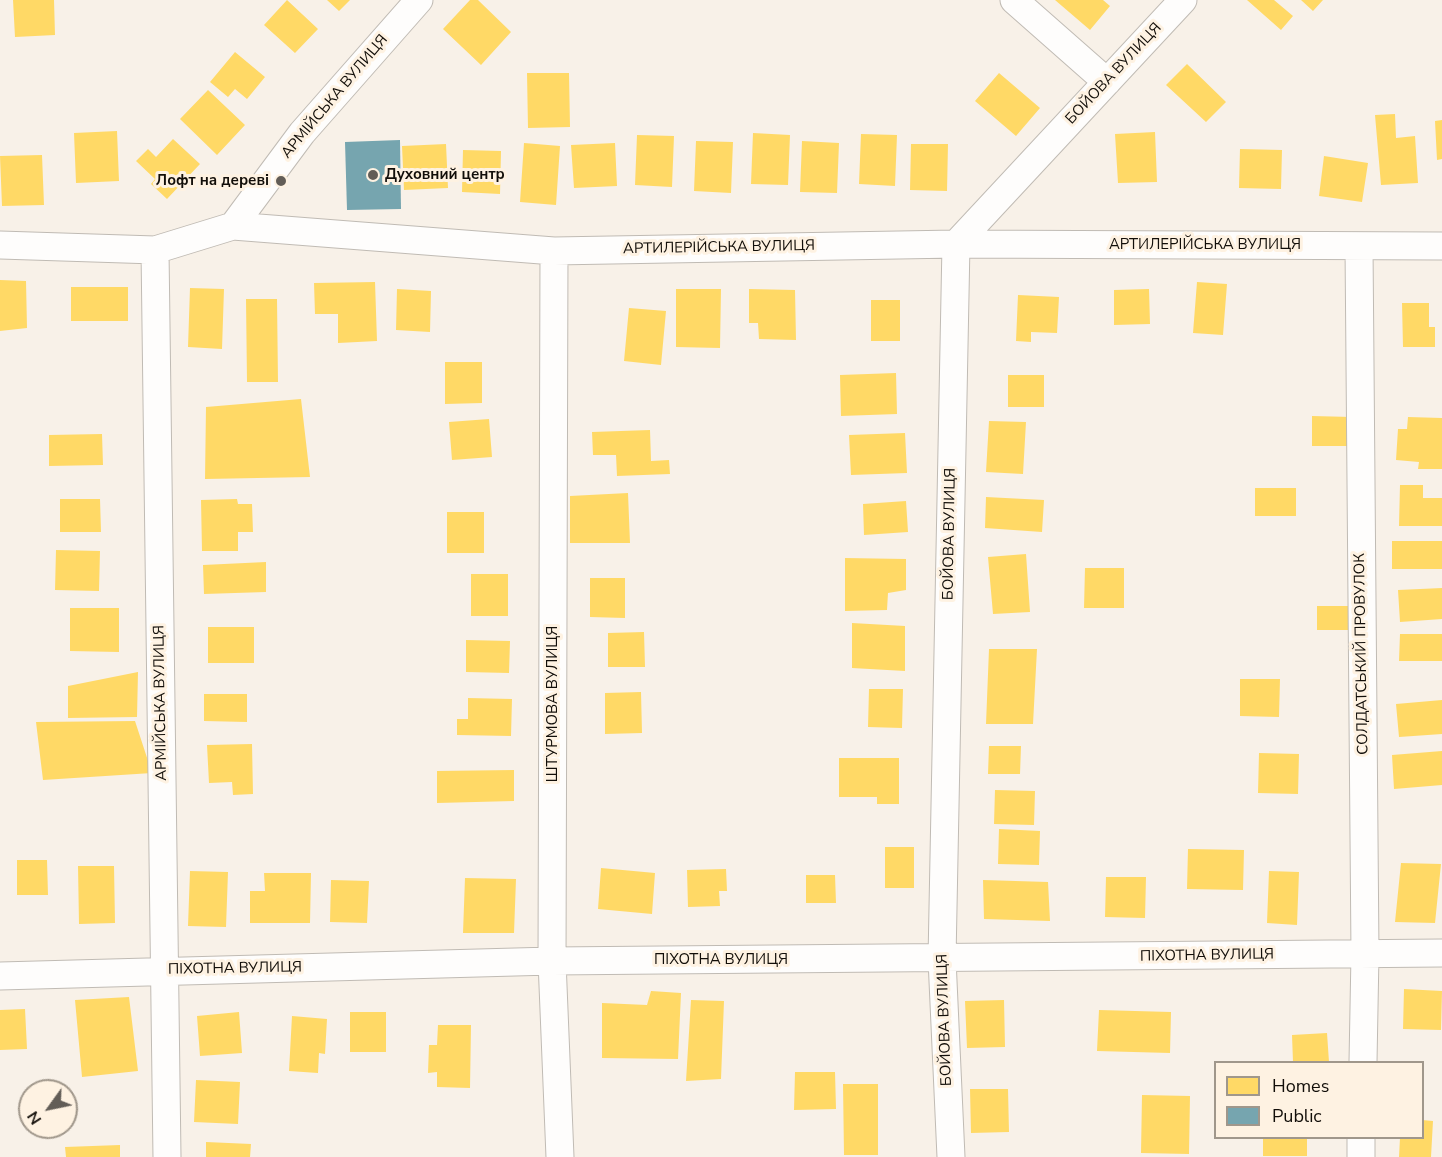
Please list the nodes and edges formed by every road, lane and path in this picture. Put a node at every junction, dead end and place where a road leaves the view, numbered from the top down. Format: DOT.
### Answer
graph roads {
  1 [pos="419,0"];
  2 [pos="1014,0"];
  3 [pos="1183,0"];
  4 [pos="1107,82"];
  5 [pos="233,226"];
  6 [pos="956,244"];
  7 [pos="0,245"];
  8 [pos="1359,246"];
  9 [pos="1442,246"];
  10 [pos="155,250"];
  11 [pos="554,251"];
  12 [pos="1442,953"];
  13 [pos="1365,954"];
  14 [pos="942,959"];
  15 [pos="552,961"];
  16 [pos="164,970"];
  17 [pos="0,976"];
  18 [pos="1363,1061"];
  19 [pos="1361,1139"];
  20 [pos="167,1157"];
  21 [pos="560,1157"];
  22 [pos="951,1157"];
  23 [pos="1361,1157"];
  1 -- 5 [label="street, АРМІЙСЬКА ВУЛИЦЯ"];
  2 -- 4 [label="street"];
  3 -- 4 [label="street, БОЙОВА ВУЛИЦЯ"];
  4 -- 6 [label="street, БОЙОВА ВУЛИЦЯ"];
  5 -- 10 [label="street, АРТИЛЕРІЙСЬКА ВУЛИЦЯ"];
  5 -- 11 [label="street, АРТИЛЕРІЙСЬКА ВУЛИЦЯ"];
  6 -- 8 [label="street, АРТИЛЕРІЙСЬКА ВУЛИЦЯ"];
  6 -- 11 [label="street, АРТИЛЕРІЙСЬКА ВУЛИЦЯ"];
  6 -- 14 [label="street, БОЙОВА ВУЛИЦЯ"];
  7 -- 10 [label="street, АРТИЛЕРІЙСЬКА ВУЛИЦЯ"];
  8 -- 9 [label="street, АРТИЛЕРІЙСЬКА ВУЛИЦЯ"];
  8 -- 13 [label="street, СОЛДАТСЬКИЙ ПРОВУЛОК"];
  10 -- 16 [label="street, АРМІЙСЬКА ВУЛИЦЯ"];
  11 -- 15 [label="street, ШТУРМОВА ВУЛИЦЯ"];
  12 -- 13 [label="street, ПІХОТНА ВУЛИЦЯ"];
  13 -- 14 [label="street, ПІХОТНА ВУЛИЦЯ"];
  13 -- 18 [label="street, СОЛДАТСЬКИЙ ПРОВУЛОК"];
  14 -- 15 [label="street, ПІХОТНА ВУЛИЦЯ"];
  14 -- 22 [label="street, БОЙОВА ВУЛИЦЯ"];
  15 -- 16 [label="street, ПІХОТНА ВУЛИЦЯ"];
  15 -- 21 [label="street, ШТУРМОВА ВУЛИЦЯ"];
  16 -- 17 [label="street, ПІХОТНА ВУЛИЦЯ"];
  16 -- 20 [label="street, АРМІЙСЬКА ВУЛИЦЯ"];
  19 -- 23 [label="street"];
}
